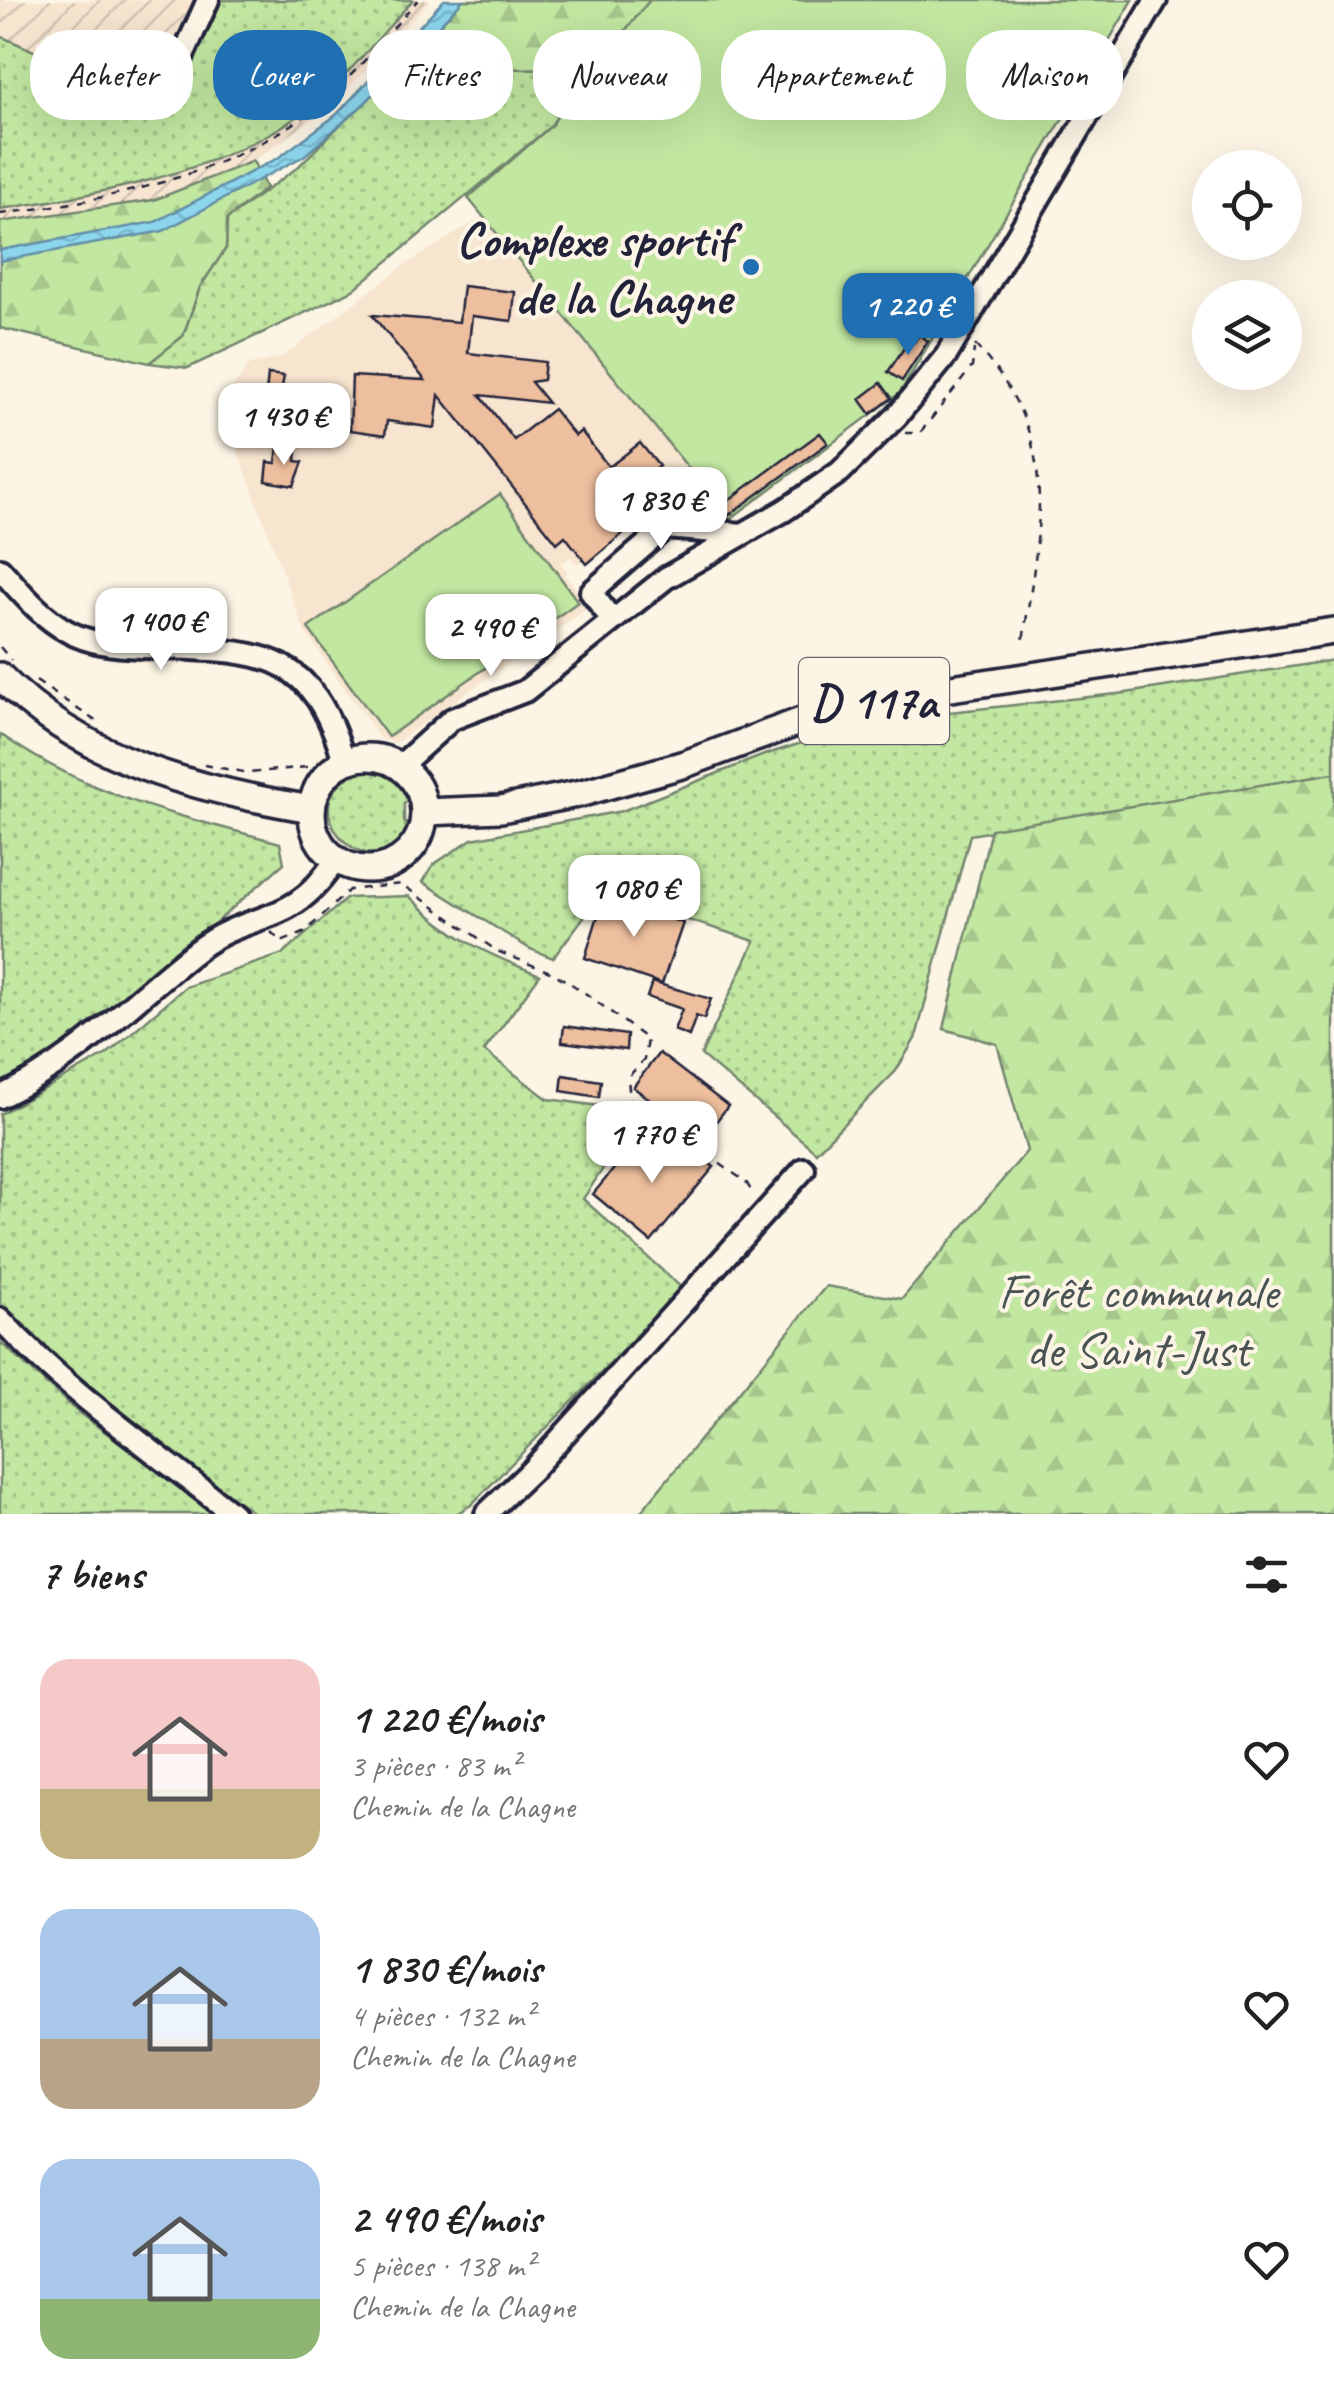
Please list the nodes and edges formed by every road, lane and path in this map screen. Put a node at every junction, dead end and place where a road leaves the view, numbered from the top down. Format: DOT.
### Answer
graph roads {
  1 [pos="208,0"];
  2 [pos="418,0"];
  3 [pos="1156,0"];
  4 [pos="193,33"];
  5 [pos="0,214"];
  6 [pos="975,345"];
  7 [pos="744,534"];
  8 [pos="0,569"];
  9 [pos="612,620"];
  10 [pos="1334,631"];
  11 [pos="1022,642"];
  12 [pos="0,647"];
  13 [pos="9,672"];
  14 [pos="31,677"];
  15 [pos="102,726"];
  16 [pos="201,764"];
  17 [pos="338,765"];
  18 [pos="400,766"];
  19 [pos="311,809"];
  20 [pos="424,812"];
  21 [pos="336,859"];
  22 [pos="260,920"];
  23 [pos="0,1097"];
  24 [pos="804,1169"];
  25 [pos="765,1210"];
  26 [pos="0,1320"];
  27 [pos="233,1514"];
  28 [pos="486,1514"];
  1 -- 4 [label="street"];
  2 -- 5 [label="path"];
  3 -- 7 [label="street"];
  6 -- 11 [label="path"];
  7 -- 9 [label="street"];
  7 -- 9 [label="street"];
  8 -- 17 [label="street"];
  9 -- 18 [label="street"];
  10 -- 20 [label="main road, D 117a"];
  12 -- 13 [label="path"];
  13 -- 19 [label="main road"];
  14 -- 15 [label="path"];
  16 -- 17 [label="path"];
  17 -- 18 [label="main road"];
  17 -- 19 [label="main road"];
  18 -- 20 [label="main road"];
  19 -- 21 [label="main road"];
  20 -- 21 [label="main road"];
  21 -- 22 [label="street"];
  22 -- 23 [label="street"];
  22 -- 25 [label="path"];
  24 -- 25 [label="street"];
  25 -- 28 [label="street"];
  26 -- 27 [label="street"];
}
